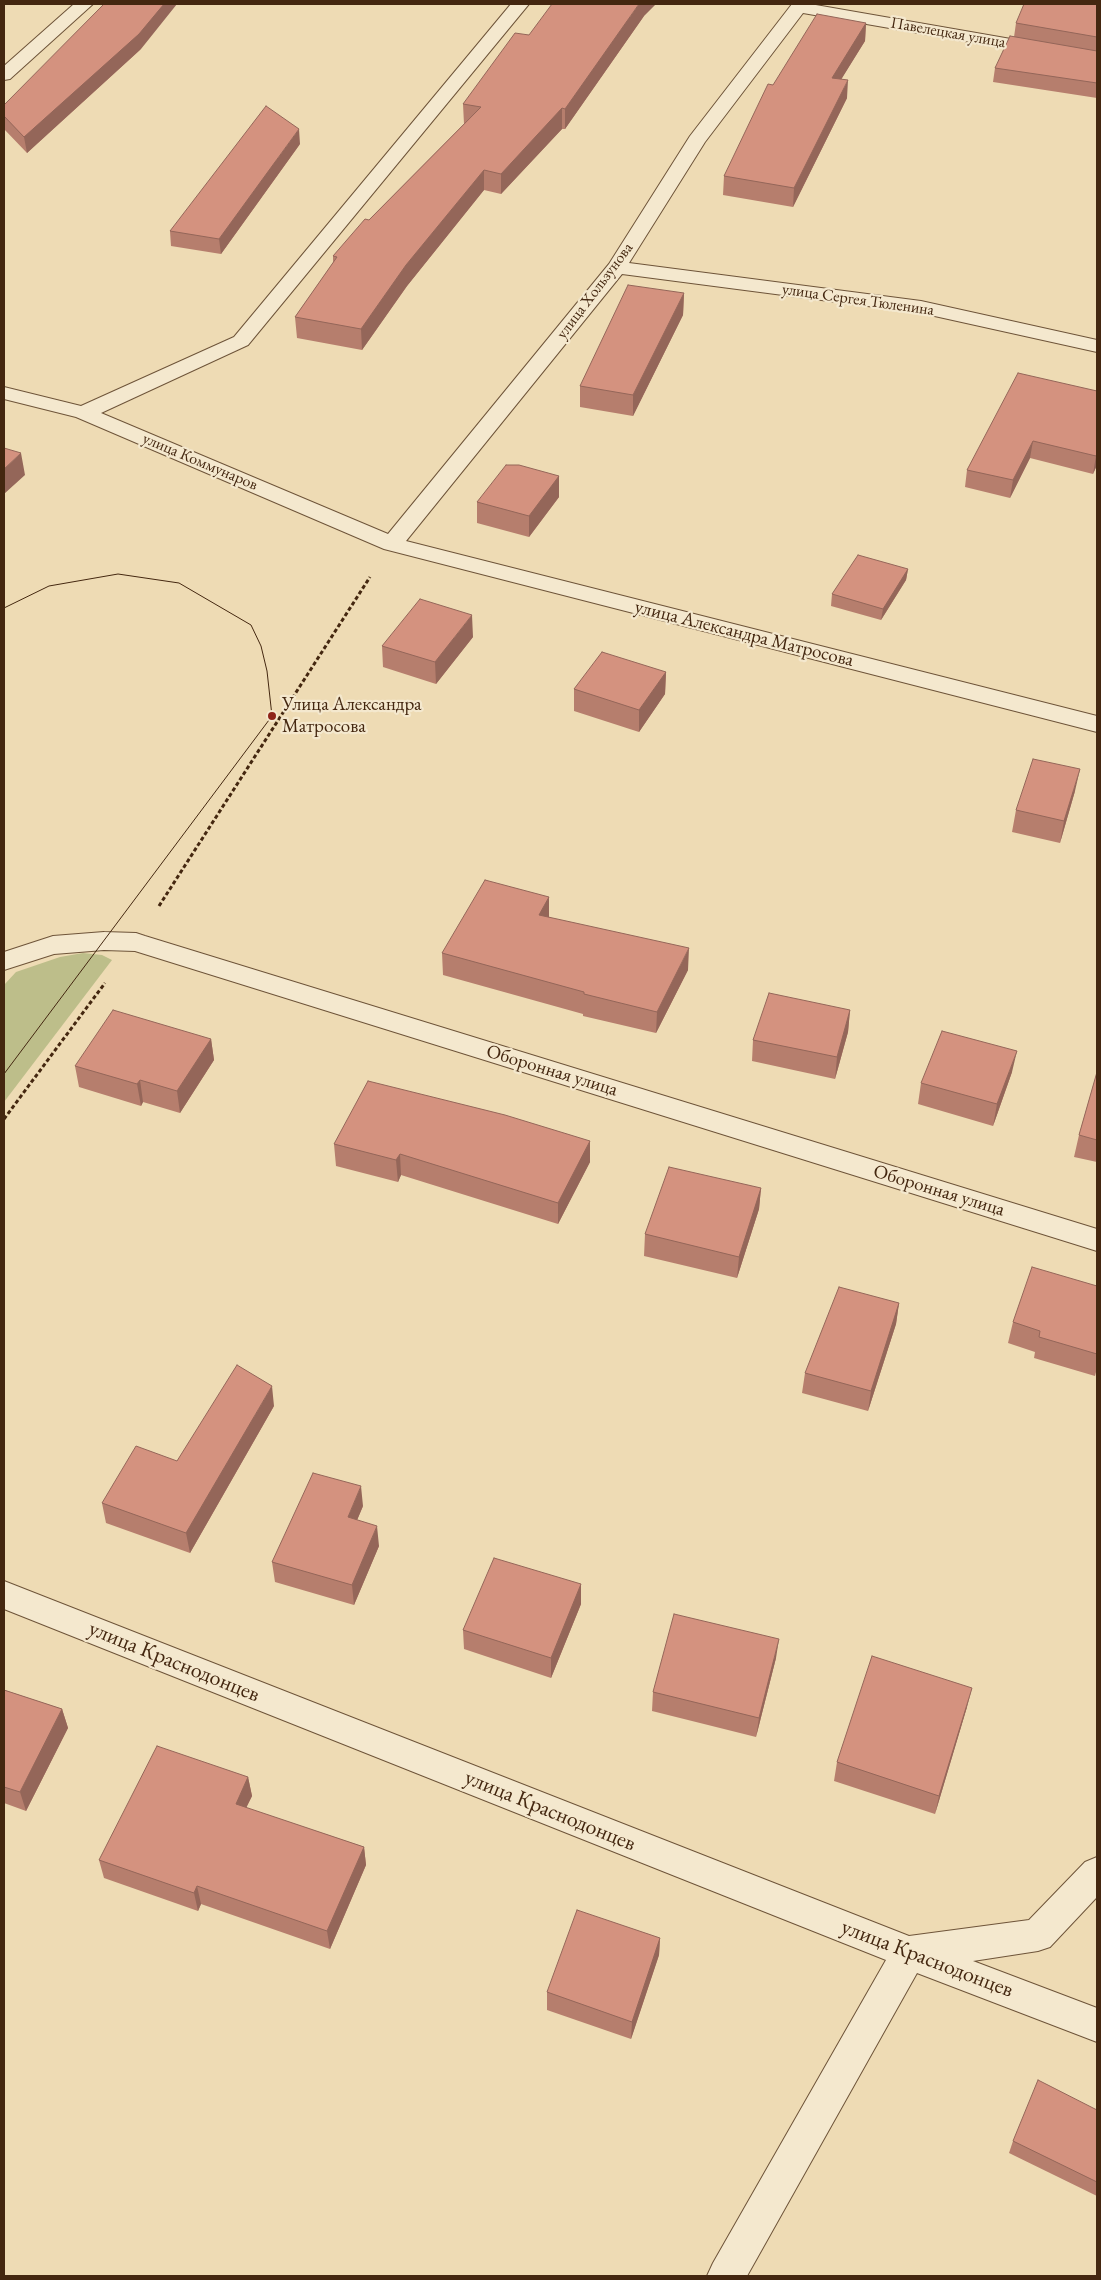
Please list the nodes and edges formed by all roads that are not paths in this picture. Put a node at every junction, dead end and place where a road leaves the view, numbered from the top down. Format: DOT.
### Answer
graph roads {
  1 [pos="84,4"];
  2 [pos="520,4"];
  3 [pos="800,5"];
  4 [pos="1097,59"];
  5 [pos="4,75"];
  6 [pos="617,267"];
  7 [pos="1097,346"];
  8 [pos="4,393"];
  9 [pos="83,413"];
  10 [pos="392,544"];
  11 [pos="1097,724"];
  12 [pos="4,962"];
  13 [pos="1097,1240"];
  14 [pos="4,1595"];
  15 [pos="1097,1873"];
  16 [pos="909,1953"];
  17 [pos="1097,2025"];
  18 [pos="726,2276"];
  1 -- 5 [label="street"];
  2 -- 9 [label="street"];
  3 -- 4 [label="street, Павелецкая улица"];
  3 -- 6 [label="street, улица Хользунова"];
  6 -- 7 [label="street, улица Сергея Тюленина"];
  6 -- 10 [label="street, улица Хользунова"];
  8 -- 9 [label="street, улица Коммунаров"];
  9 -- 10 [label="street, улица Коммунаров"];
  10 -- 11 [label="street, улица Александра Матросова"];
  12 -- 13 [label="street, Оборонная улица"];
  14 -- 16 [label="street, улица Краснодонцев"];
  15 -- 16 [label="street"];
  16 -- 17 [label="street, улица Краснодонцев"];
  16 -- 18 [label="street"];
}
